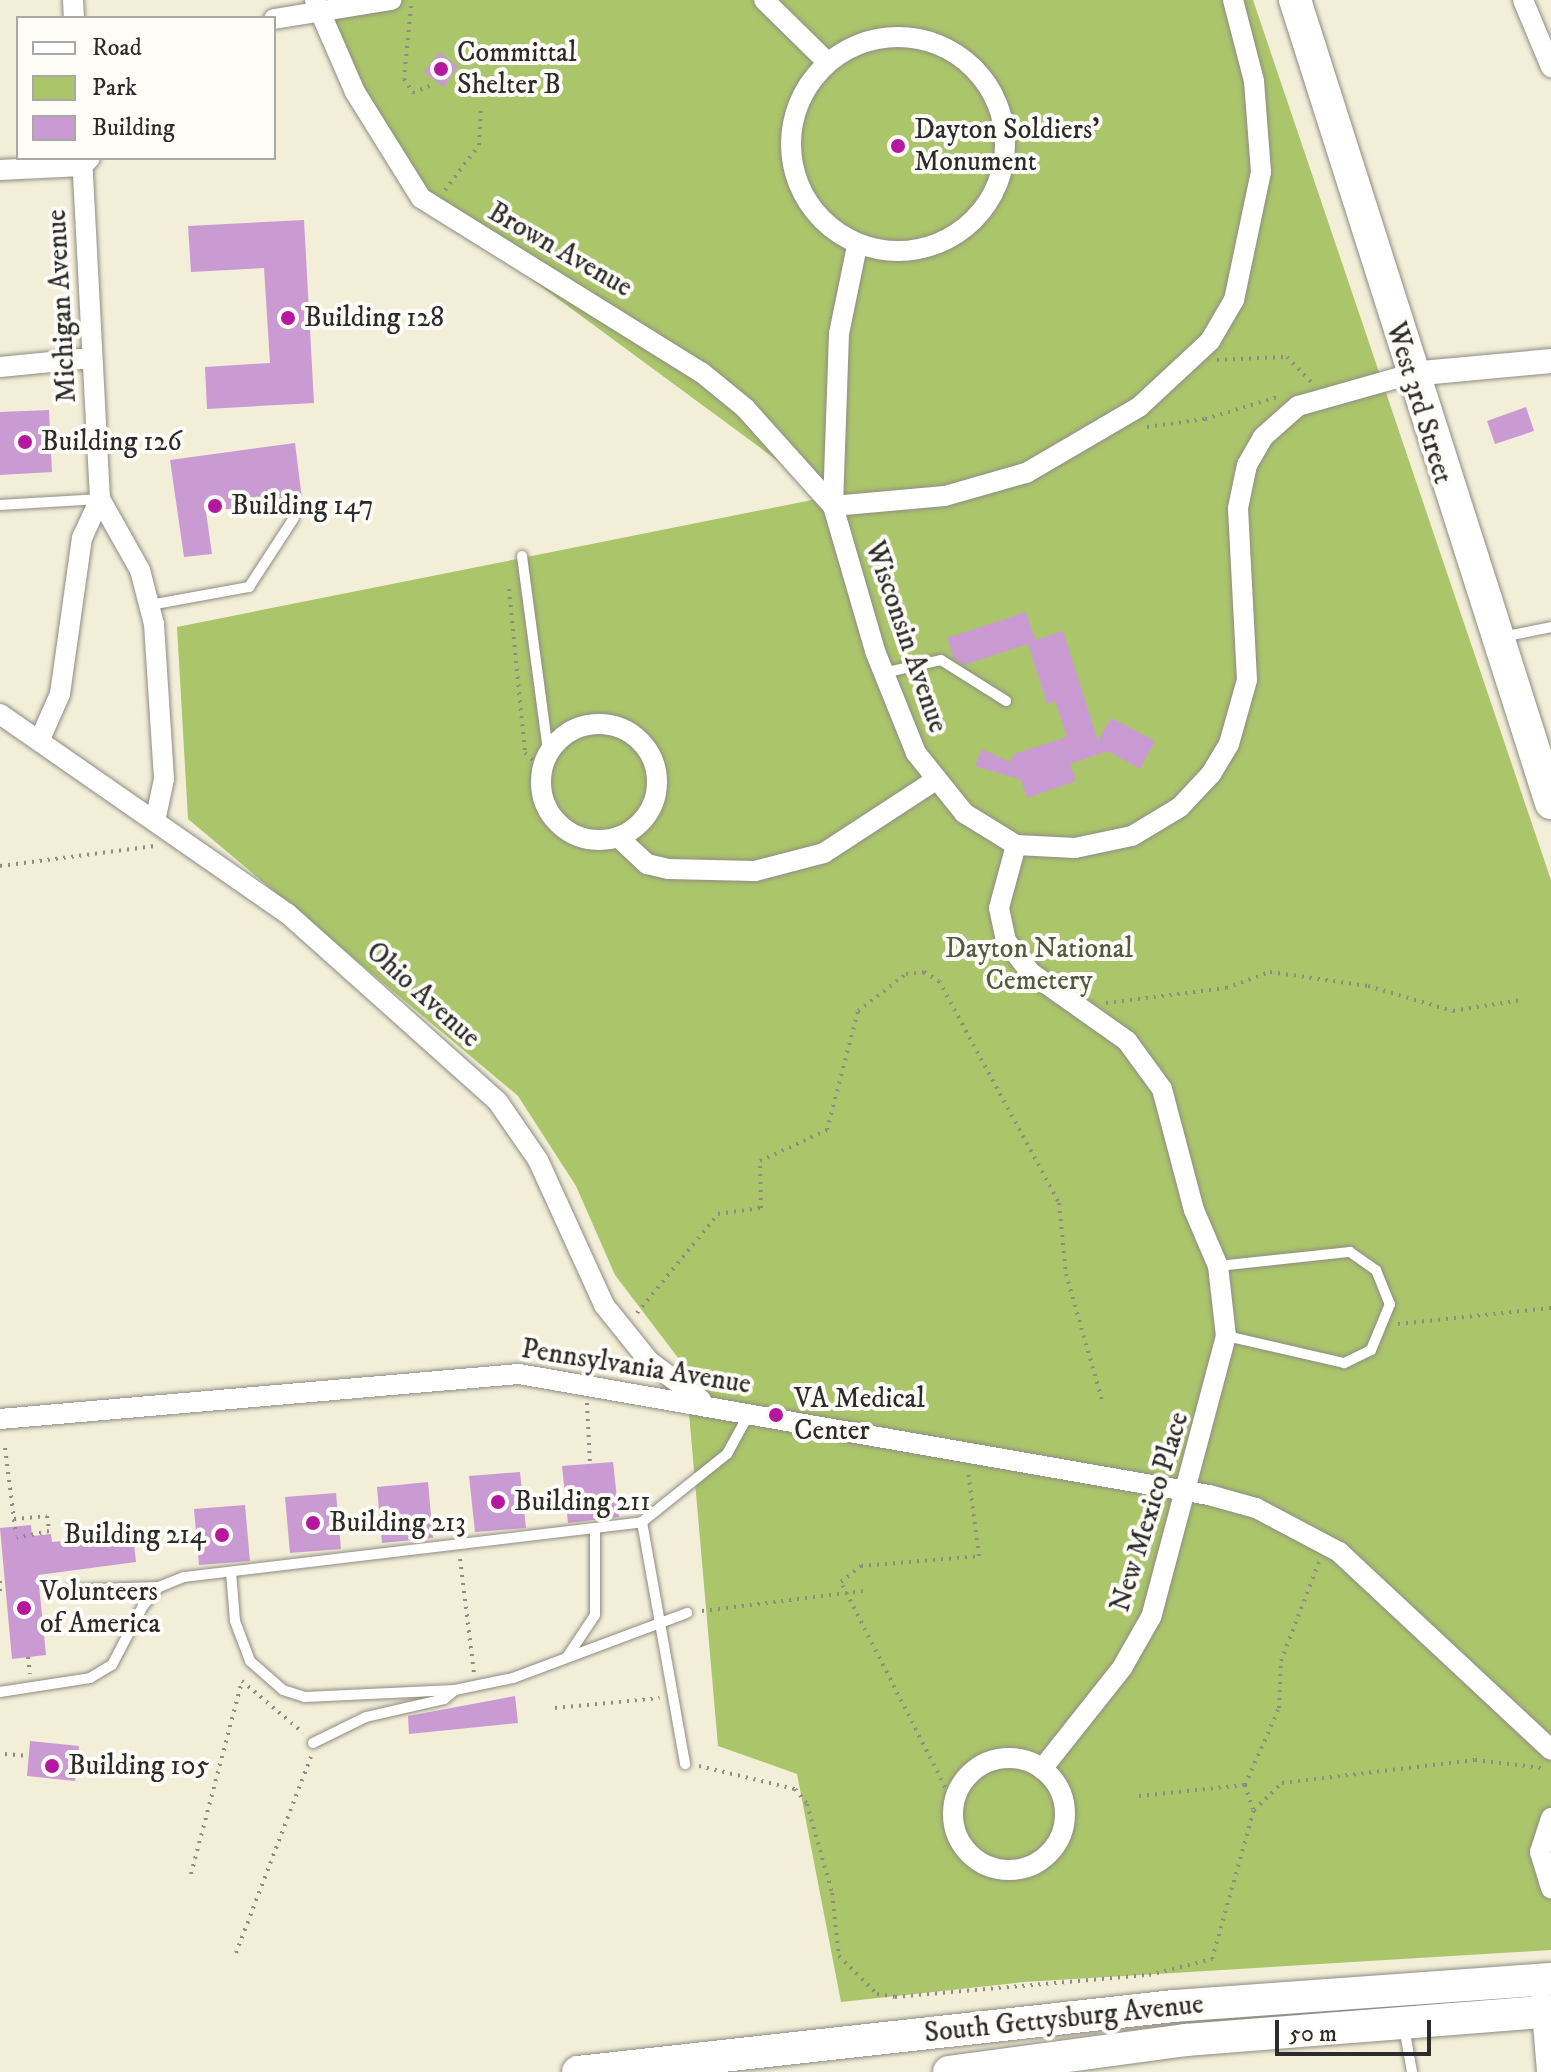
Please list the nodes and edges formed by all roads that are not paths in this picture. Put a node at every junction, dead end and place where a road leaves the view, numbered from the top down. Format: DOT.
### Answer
graph roads {
  1 [pos="391,0"];
  2 [pos="764,0"];
  3 [pos="1233,0"];
  4 [pos="1295,0"];
  5 [pos="1523,0"];
  6 [pos="316,5"];
  7 [pos="276,18"];
  8 [pos="826,61"];
  9 [pos="1551,67"];
  10 [pos="85,161"];
  11 [pos="0,170"];
  12 [pos="857,246"];
  13 [pos="92,358"];
  14 [pos="1551,361"];
  15 [pos="0,367"];
  16 [pos="1411,374"];
  17 [pos="100,499"];
  18 [pos="0,505"];
  19 [pos="833,506"];
  20 [pos="294,518"];
  21 [pos="522,556"];
  22 [pos="150,605"];
  23 [pos="1551,627"];
  24 [pos="1496,638"];
  25 [pos="883,673"];
  26 [pos="1006,701"];
  27 [pos="0,714"];
  28 [pos="41,737"];
  29 [pos="545,761"];
  30 [pos="934,781"];
  31 [pos="1551,803"];
  32 [pos="156,818"];
  33 [pos="618,837"];
  34 [pos="1016,845"];
  35 [pos="1218,1266"];
  36 [pos="1226,1336"];
  37 [pos="711,1406"];
  38 [pos="749,1414"];
  39 [pos="0,1419"];
  40 [pos="1186,1490"];
  41 [pos="642,1522"];
  42 [pos="595,1529"];
  43 [pos="231,1572"];
  44 [pos="159,1587"];
  45 [pos="67,1590"];
  46 [pos="687,1613"];
  47 [pos="660,1622"];
  48 [pos="563,1661"];
  49 [pos="455,1690"];
  50 [pos="0,1692"];
  51 [pos="313,1743"];
  52 [pos="1551,1750"];
  53 [pos="685,1764"];
  54 [pos="1042,1769"];
  55 [pos="1551,1818"];
  56 [pos="1551,1888"];
  57 [pos="1545,1980"];
  58 [pos="1403,1992"];
  59 [pos="1546,2012"];
  60 [pos="1000,2025"];
  61 [pos="1404,2026"];
  62 [pos="1003,2069"];
  63 [pos="578,2072"];
  64 [pos="949,2072"];
  65 [pos="1412,2072"];
  66 [pos="1547,2072"];
  1 -- 6 [label="street"];
  2 -- 8 [label="street"];
  3 -- 19 [label="street"];
  4 -- 16 [label="main road, West 3rd Street"];
  5 -- 9 [label="street"];
  6 -- 7 [label="street"];
  6 -- 19 [label="street, Brown Avenue"];
  8 -- 12 [label="street"];
  8 -- 12 [label="street"];
  10 -- 11 [label="street"];
  10 -- 13 [label="street, Michigan Avenue"];
  12 -- 19 [label="street, Wisconsin Avenue"];
  13 -- 15 [label="street"];
  13 -- 17 [label="street, Michigan Avenue"];
  14 -- 16 [label="street"];
  16 -- 24 [label="main road, West 3rd Street"];
  16 -- 34 [label="street, Wisconsin Avenue"];
  17 -- 18 [label="lane"];
  17 -- 22 [label="street"];
  17 -- 28 [label="street, Michigan Avenue"];
  19 -- 25 [label="street, Wisconsin Avenue"];
  20 -- 22 [label="lane"];
  21 -- 29 [label="lane"];
  22 -- 32 [label="street"];
  23 -- 24 [label="lane"];
  24 -- 31 [label="main road, West 3rd Street"];
  25 -- 26 [label="lane"];
  25 -- 30 [label="street, Wisconsin Avenue"];
  27 -- 28 [label="street, Ohio Avenue"];
  28 -- 32 [label="street, Ohio Avenue"];
  29 -- 33 [label="street"];
  29 -- 33 [label="street"];
  30 -- 33 [label="street"];
  30 -- 34 [label="street, Wisconsin Avenue"];
  32 -- 37 [label="street, Ohio Avenue"];
  34 -- 35 [label="street, New Mexico Place"];
  35 -- 36 [label="street, New Mexico Place"];
  35 -- 36 [label="lane"];
  36 -- 40 [label="street, New Mexico Place"];
  37 -- 38 [label="street, Pennsylvania Avenue"];
  37 -- 39 [label="street, Pennsylvania Avenue"];
  38 -- 40 [label="street, Pennsylvania Avenue"];
  38 -- 41 [label="lane"];
  40 -- 52 [label="street, Pennsylvania Avenue"];
  40 -- 54 [label="street, New Mexico Place"];
  41 -- 42 [label="lane"];
  41 -- 47 [label="lane"];
  42 -- 43 [label="lane"];
  42 -- 48 [label="lane"];
  43 -- 44 [label="lane"];
  43 -- 49 [label="lane"];
  44 -- 45 [label="lane"];
  44 -- 50 [label="lane"];
  46 -- 47 [label="lane"];
  47 -- 48 [label="lane"];
  47 -- 53 [label="lane"];
  48 -- 49 [label="lane"];
  49 -- 51 [label="lane"];
  54 -- 54 [label="street"];
  55 -- 56 [label="street"];
  57 -- 58 [label="main road, South Gettysburg Avenue"];
  57 -- 59 [label="street"];
  58 -- 60 [label="main road, South Gettysburg Avenue"];
  58 -- 61 [label="lane"];
  59 -- 61 [label="main road, South Gettysburg Avenue"];
  59 -- 66 [label="street"];
  60 -- 62 [label="street"];
  60 -- 63 [label="main road, South Gettysburg Avenue"];
  61 -- 62 [label="main road, South Gettysburg Avenue"];
  61 -- 65 [label="lane"];
  62 -- 64 [label="main road, South Gettysburg Avenue"];
}
